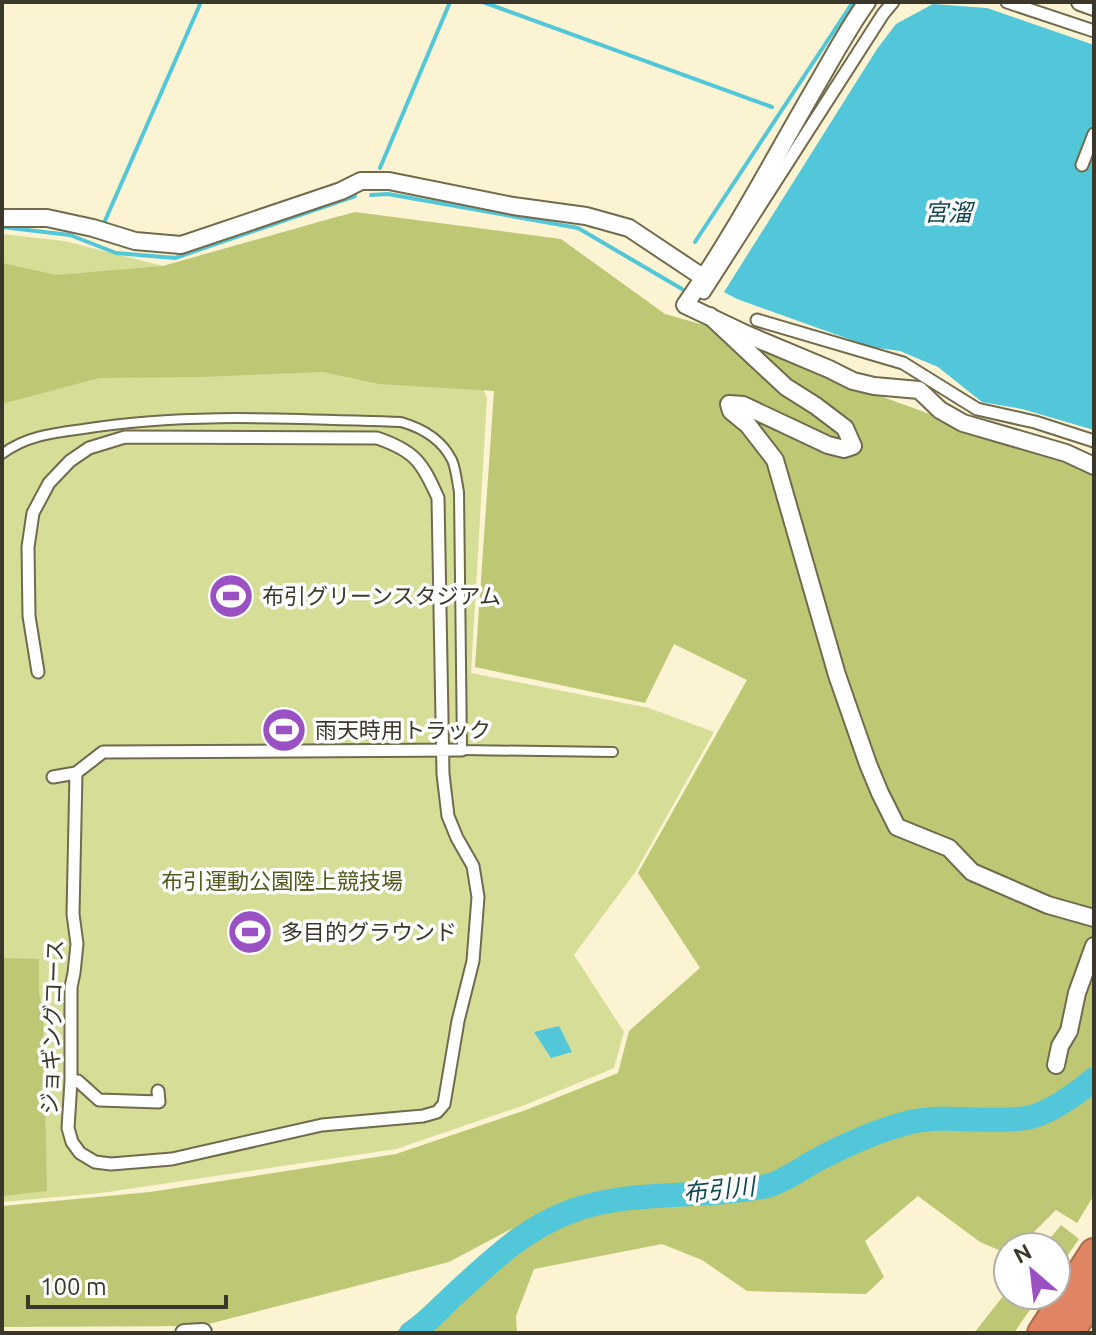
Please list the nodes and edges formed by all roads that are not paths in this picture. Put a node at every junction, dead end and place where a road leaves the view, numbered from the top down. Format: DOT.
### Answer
graph roads {
  1 [pos="867,2"];
  2 [pos="893,2"];
  3 [pos="1007,2"];
  4 [pos="1080,2"];
  5 [pos="1094,7"];
  6 [pos="1094,31"];
  7 [pos="1094,134"];
  8 [pos="1082,165"];
  9 [pos="2,218"];
  10 [pos="704,286"];
  11 [pos="710,316"];
  12 [pos="757,320"];
  13 [pos="1094,441"];
  14 [pos="2,454"];
  15 [pos="1094,466"];
  16 [pos="38,672"];
  17 [pos="443,749"];
  18 [pos="462,750"];
  19 [pos="613,752"];
  20 [pos="76,773"];
  21 [pos="53,777"];
  22 [pos="1094,918"];
  23 [pos="1094,946"];
  24 [pos="1056,1065"];
  25 [pos="71,1081"];
  26 [pos="158,1091"];
  27 [pos="1094,1253"];
  28 [pos="1094,1295"];
  29 [pos="203,1332"];
  30 [pos="184,1333"];
  31 [pos="1042,1333"];
  32 [pos="1069,1333"];
  1 -- 10 [label="street"];
  2 -- 10 [label="street"];
  3 -- 6 [label="street"];
  4 -- 5 [label="street"];
  7 -- 8 [label="street"];
  9 -- 10 [label="street"];
  10 -- 11 [label="street"];
  11 -- 15 [label="street"];
  11 -- 22 [label="street"];
  12 -- 13 [label="street"];
  14 -- 18 [label="lane"];
  16 -- 17 [label="street, ジョギングコース"];
  17 -- 18 [label="street"];
  17 -- 20 [label="street"];
  17 -- 25 [label="street, ジョギングコース"];
  18 -- 19 [label="lane"];
  20 -- 21 [label="street"];
  20 -- 25 [label="street, ジョギングコース"];
  23 -- 24 [label="street"];
  25 -- 26 [label="street"];
  27 -- 31 [label="highway"];
  28 -- 32 [label="highway"];
  29 -- 30 [label="street"];
}
